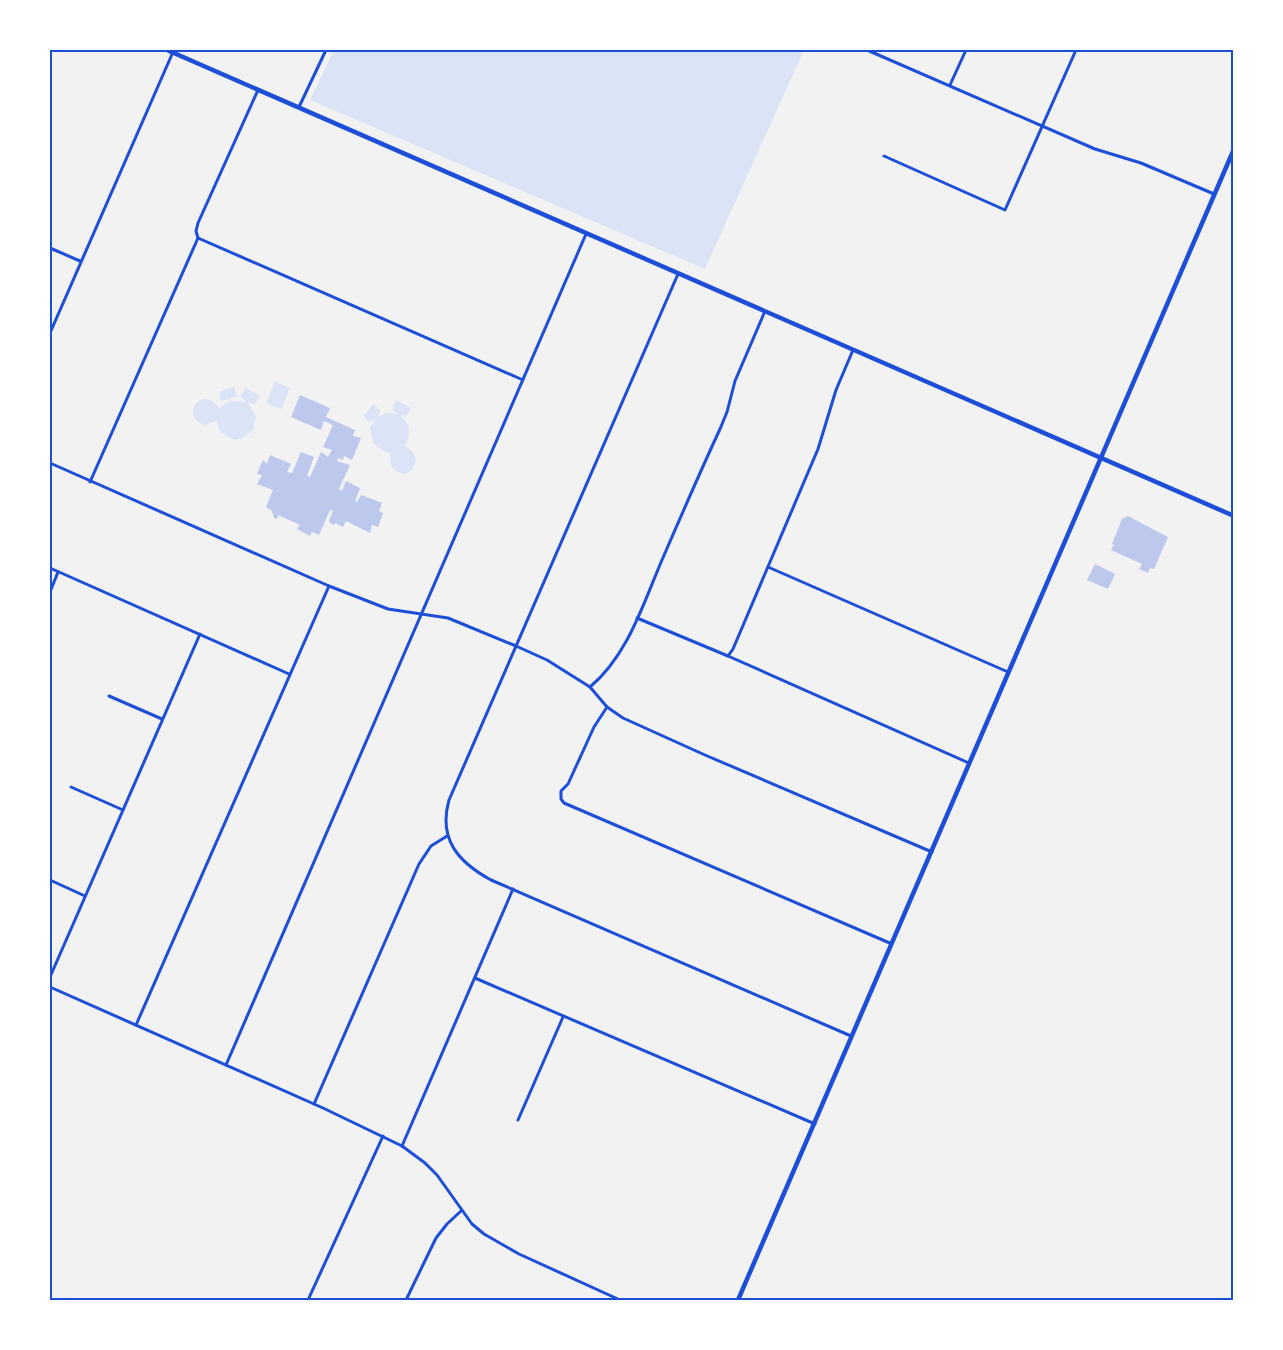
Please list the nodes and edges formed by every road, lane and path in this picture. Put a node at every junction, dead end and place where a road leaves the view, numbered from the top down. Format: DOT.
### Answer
graph roads {
  1 [pos="167,50"];
  2 [pos="326,50"];
  3 [pos="867,50"];
  4 [pos="966,50"];
  5 [pos="1076,50"];
  6 [pos="173,52"];
  7 [pos="950,85"];
  8 [pos="258,89"];
  9 [pos="299,106"];
  10 [pos="1042,126"];
  11 [pos="1233,148"];
  12 [pos="884,156"];
  13 [pos="1214,194"];
  14 [pos="586,234"];
  15 [pos="198,238"];
  16 [pos="50,248"];
  17 [pos="80,261"];
  18 [pos="678,274"];
  19 [pos="765,310"];
  20 [pos="50,333"];
  21 [pos="854,350"];
  22 [pos="523,380"];
  23 [pos="1101,458"];
  24 [pos="50,463"];
  25 [pos="90,482"];
  26 [pos="1233,516"];
  27 [pos="768,567"];
  28 [pos="50,568"];
  29 [pos="58,572"];
  30 [pos="329,586"];
  31 [pos="50,592"];
  32 [pos="420,614"];
  33 [pos="637,618"];
  34 [pos="200,634"];
  35 [pos="516,646"];
  36 [pos="728,656"];
  37 [pos="1009,672"];
  38 [pos="289,674"];
  39 [pos="590,687"];
  40 [pos="109,696"];
  41 [pos="606,707"];
  42 [pos="162,720"];
  43 [pos="969,763"];
  44 [pos="71,787"];
  45 [pos="123,810"];
  46 [pos="447,836"];
  47 [pos="932,853"];
  48 [pos="50,880"];
  49 [pos="513,889"];
  50 [pos="86,896"];
  51 [pos="892,944"];
  52 [pos="50,976"];
  53 [pos="475,978"];
  54 [pos="50,987"];
  55 [pos="563,1017"];
  56 [pos="136,1025"];
  57 [pos="853,1036"];
  58 [pos="226,1065"];
  59 [pos="314,1104"];
  60 [pos="518,1120"];
  61 [pos="815,1124"];
  62 [pos="383,1136"];
  63 [pos="402,1146"];
  64 [pos="462,1211"];
  65 [pos="308,1300"];
  66 [pos="406,1300"];
  67 [pos="620,1300"];
  68 [pos="738,1300"];
  1 -- 6 [label="main road"];
  2 -- 9 [label="street"];
  3 -- 7 [label="street"];
  4 -- 7 [label="street"];
  5 -- 10 [label="street"];
  6 -- 8 [label="main road"];
  6 -- 17 [label="street"];
  7 -- 10 [label="street"];
  8 -- 9 [label="main road"];
  8 -- 15 [label="street"];
  9 -- 14 [label="main road"];
  10 -- 12 [label="street"];
  10 -- 13 [label="street"];
  11 -- 13 [label="main road"];
  13 -- 23 [label="main road"];
  14 -- 18 [label="main road"];
  14 -- 22 [label="street"];
  15 -- 22 [label="street"];
  15 -- 25 [label="street"];
  16 -- 17 [label="street"];
  17 -- 20 [label="street"];
  18 -- 19 [label="main road"];
  18 -- 35 [label="street"];
  19 -- 21 [label="main road"];
  19 -- 33 [label="street"];
  21 -- 23 [label="main road"];
  21 -- 27 [label="street"];
  22 -- 32 [label="street"];
  23 -- 26 [label="main road"];
  23 -- 37 [label="main road"];
  24 -- 25 [label="street"];
  25 -- 30 [label="street"];
  27 -- 36 [label="street"];
  27 -- 37 [label="street"];
  28 -- 29 [label="street"];
  29 -- 31 [label="street"];
  29 -- 34 [label="street"];
  30 -- 32 [label="street"];
  30 -- 38 [label="street"];
  32 -- 35 [label="street"];
  32 -- 58 [label="street"];
  33 -- 36 [label="street"];
  33 -- 39 [label="street"];
  34 -- 38 [label="street"];
  34 -- 42 [label="street"];
  35 -- 39 [label="street"];
  35 -- 46 [label="street"];
  36 -- 43 [label="street"];
  37 -- 43 [label="main road"];
  38 -- 56 [label="street"];
  39 -- 41 [label="street"];
  40 -- 42 [label="street"];
  41 -- 47 [label="street"];
  41 -- 51 [label="street"];
  42 -- 45 [label="street"];
  43 -- 47 [label="main road"];
  44 -- 45 [label="street"];
  45 -- 50 [label="street"];
  46 -- 49 [label="street"];
  46 -- 59 [label="street"];
  47 -- 51 [label="main road"];
  48 -- 50 [label="street"];
  49 -- 53 [label="street"];
  49 -- 57 [label="street"];
  50 -- 52 [label="street"];
  51 -- 57 [label="main road"];
  53 -- 55 [label="street"];
  53 -- 63 [label="street"];
  54 -- 56 [label="street"];
  55 -- 60 [label="street"];
  55 -- 61 [label="street"];
  56 -- 58 [label="street"];
  57 -- 61 [label="main road"];
  58 -- 59 [label="street"];
  59 -- 62 [label="street"];
  61 -- 68 [label="main road"];
  62 -- 63 [label="street"];
  62 -- 65 [label="street"];
  63 -- 64 [label="street"];
  64 -- 66 [label="street"];
  64 -- 67 [label="street"];
}
